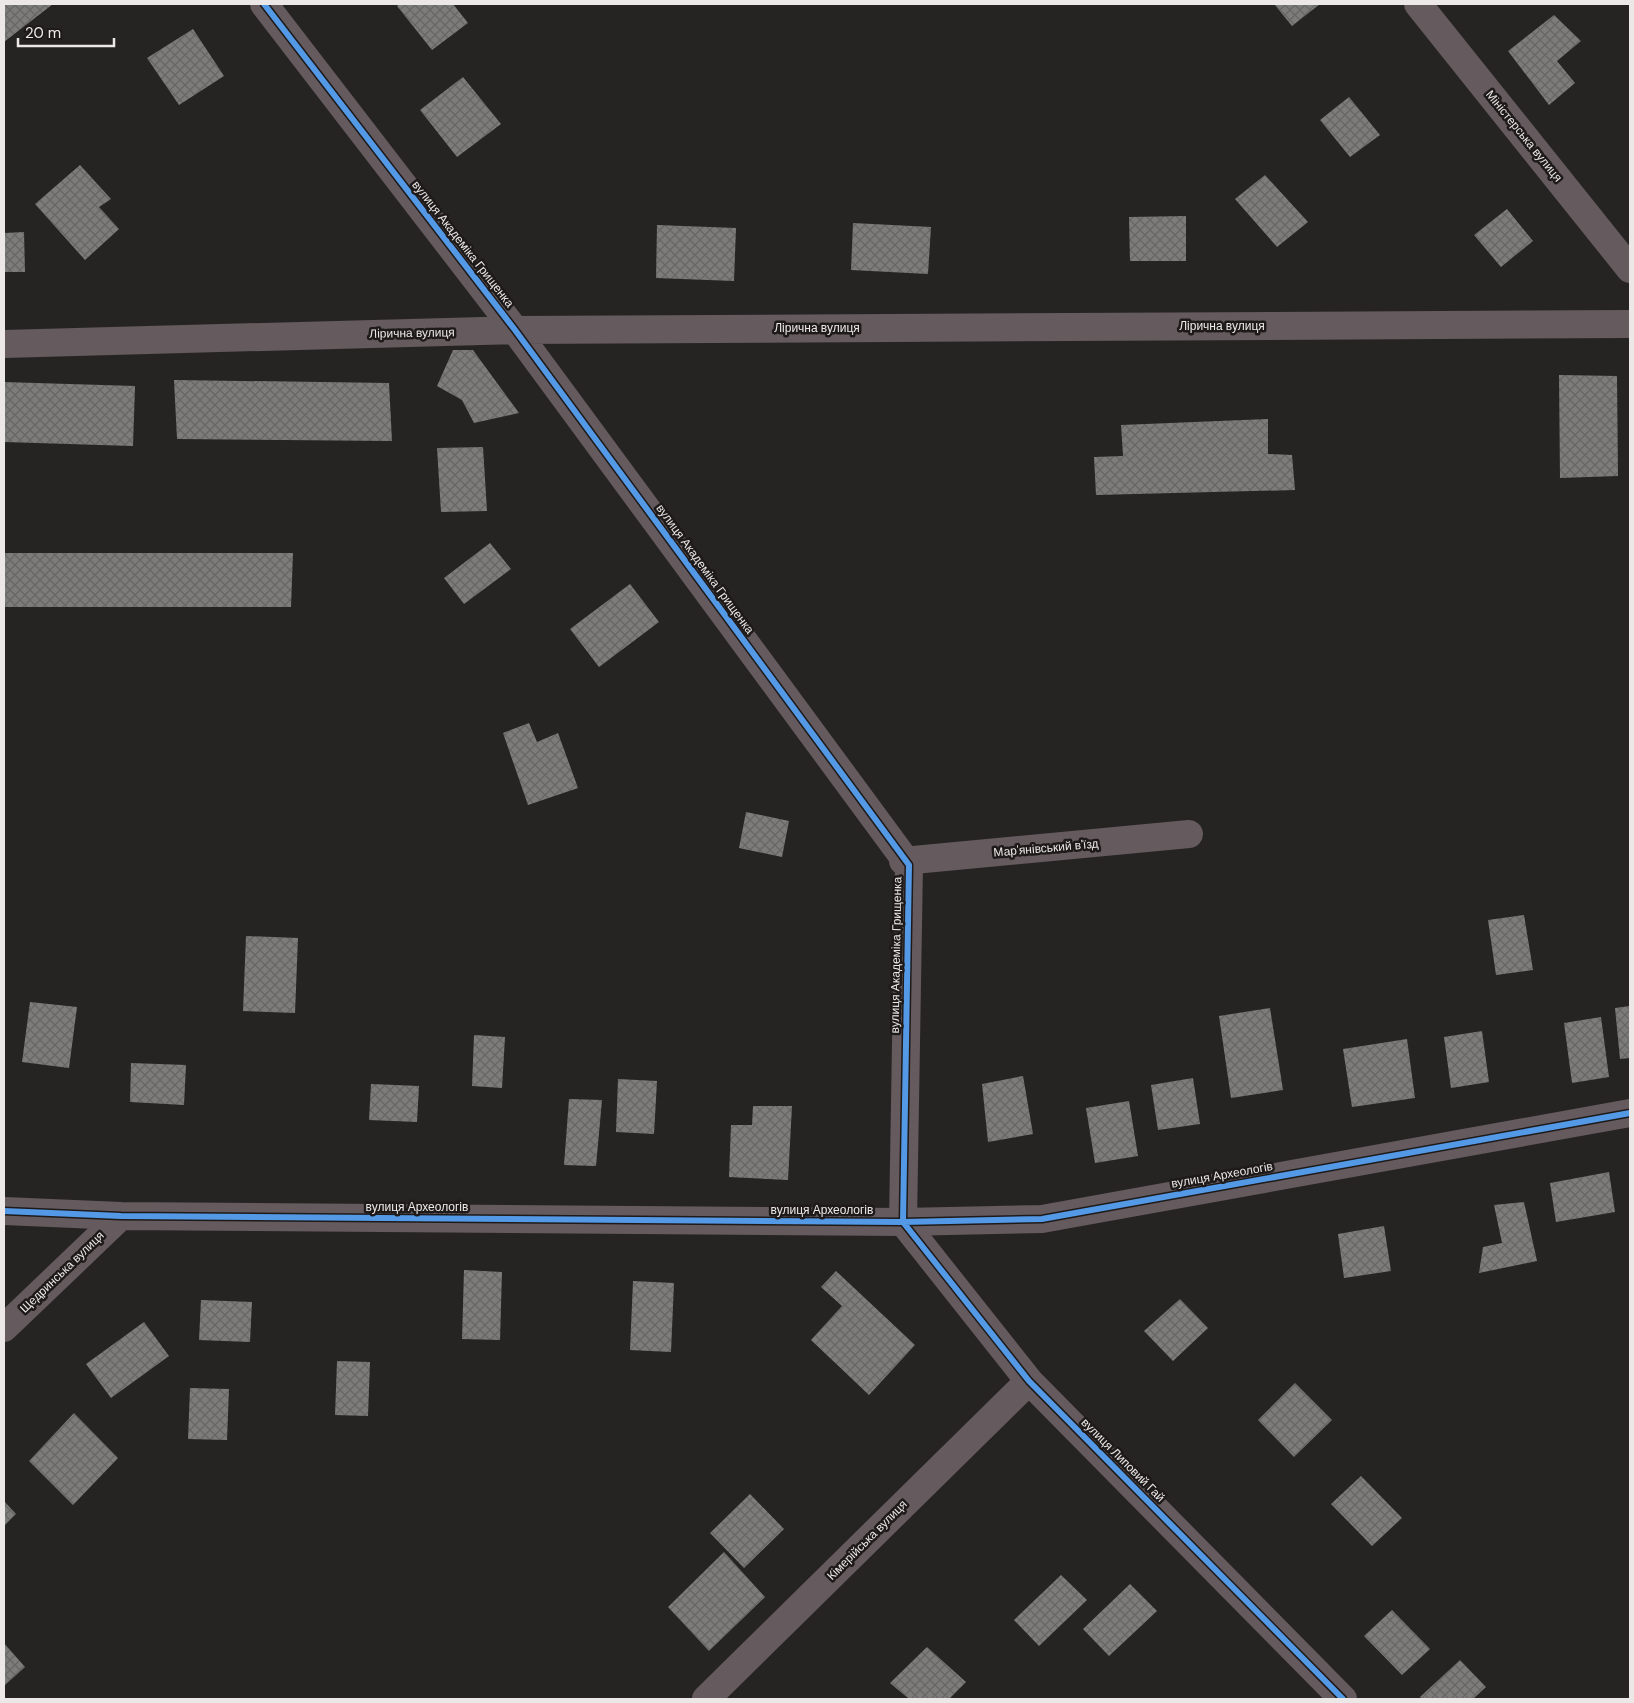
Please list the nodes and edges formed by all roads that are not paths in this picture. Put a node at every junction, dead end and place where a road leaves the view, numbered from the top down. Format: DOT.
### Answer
graph roads {
  1 [pos="264,4"];
  2 [pos="1418,4"];
  3 [pos="1630,269"];
  4 [pos="1630,324"];
  5 [pos="515,330"];
  6 [pos="4,344"];
  7 [pos="1189,834"];
  8 [pos="904,861"];
  9 [pos="1630,1113"];
  10 [pos="4,1211"];
  11 [pos="121,1216"];
  12 [pos="902,1222"];
  13 [pos="4,1328"];
  14 [pos="1029,1381"];
  15 [pos="706,1699"];
  16 [pos="1343,1699"];
  1 -- 5 [label="street, вулиця Академіка Грищенка"];
  2 -- 3 [label="street, Міністерська вулиця"];
  4 -- 5 [label="street, Лірична вулиця"];
  5 -- 6 [label="street, Лірична вулиця"];
  5 -- 8 [label="street, вулиця Академіка Грищенка"];
  7 -- 8 [label="street, Мар'янівський в'їзд"];
  8 -- 12 [label="street, вулиця Академіка Грищенка"];
  9 -- 12 [label="street, вулиця Археологів"];
  10 -- 11 [label="street, вулиця Археологів"];
  11 -- 12 [label="street, вулиця Археологів"];
  11 -- 13 [label="street, Щедринська вулиця"];
  12 -- 14 [label="street, вулиця Липовий Гай"];
  14 -- 15 [label="street, Кімерійська вулиця"];
  14 -- 16 [label="street, вулиця Липовий Гай"];
}
